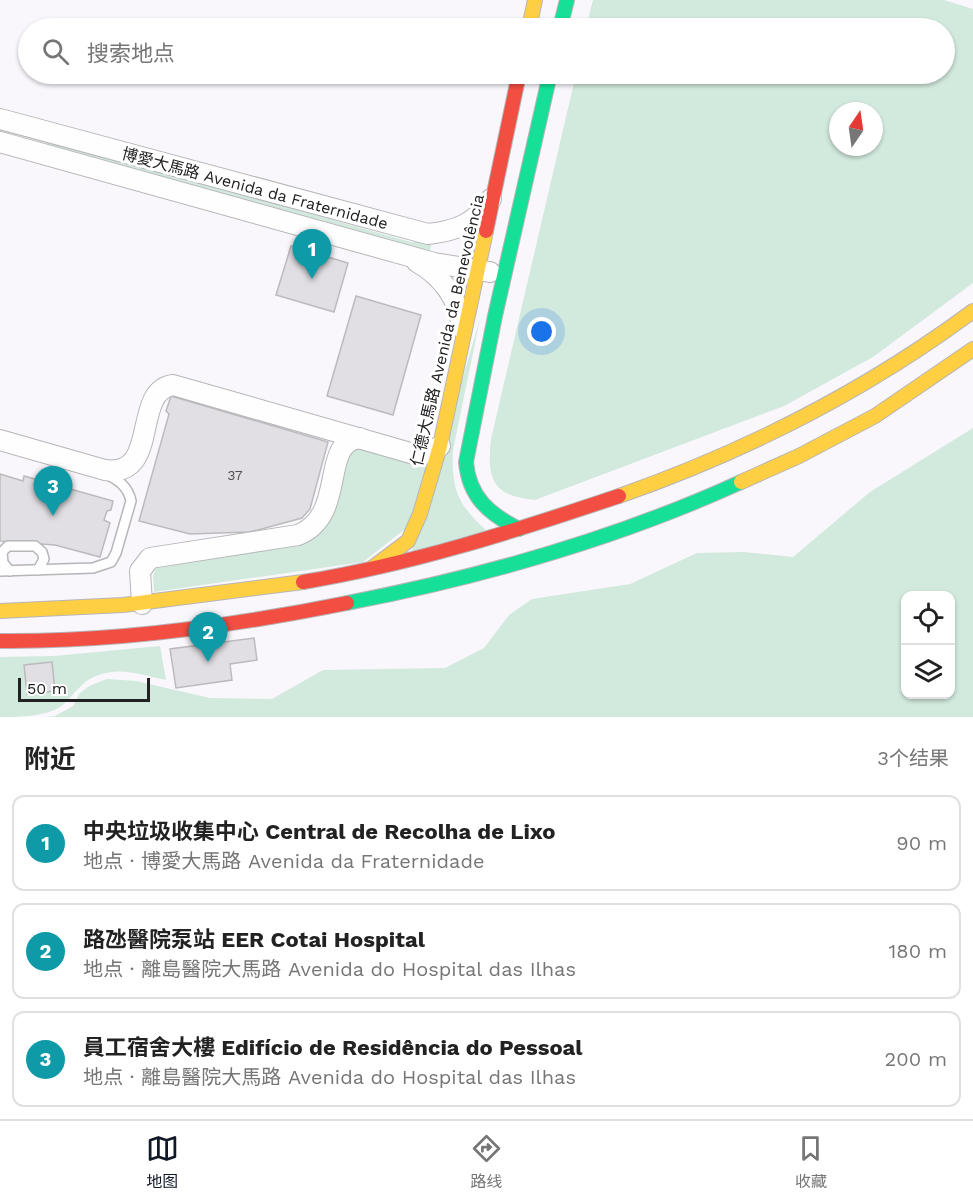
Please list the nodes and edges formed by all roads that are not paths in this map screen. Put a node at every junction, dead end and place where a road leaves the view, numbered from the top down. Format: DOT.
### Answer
graph roads {
  1 [pos="534,0"];
  2 [pos="567,0"];
  3 [pos="531,18"];
  4 [pos="562,18"];
  5 [pos="517,84"];
  6 [pos="548,84"];
  7 [pos="0,119"];
  8 [pos="0,142"];
  9 [pos="495,192"];
  10 [pos="404,254"];
  11 [pos="478,270"];
  12 [pos="505,274"];
  13 [pos="973,311"];
  14 [pos="463,340"];
  15 [pos="973,349"];
  16 [pos="360,438"];
  17 [pos="0,440"];
  18 [pos="441,446"];
  19 [pos="92,467"];
  20 [pos="519,530"];
  21 [pos="38,570"];
  22 [pos="368,570"];
  23 [pos="5,571"];
  24 [pos="142,604"];
  25 [pos="0,611"];
  26 [pos="0,641"];
  1 -- 3 [label="main road"];
  2 -- 4 [label="main road"];
  5 -- 9 [label="main road, 仁德大馬路 Avenida da Benevolência"];
  6 -- 12 [label="main road"];
  7 -- 9 [label="street, 博愛大馬路 Avenida da Fraternidade"];
  8 -- 10 [label="street, 博愛大馬路 Avenida da Fraternidade"];
  9 -- 11 [label="main road, 仁德大馬路 Avenida da Benevolência"];
  10 -- 11 [label="street, 博愛大馬路 Avenida da Fraternidade"];
  10 -- 14 [label="street, 博愛大馬路 Avenida da Fraternidade"];
  11 -- 12 [label="street, 博愛大馬路 Avenida da Fraternidade"];
  11 -- 14 [label="main road, 仁德大馬路 Avenida da Benevolência"];
  12 -- 20 [label="main road"];
  13 -- 20 [label="main road"];
  14 -- 18 [label="main road, 仁德大馬路 Avenida da Benevolência"];
  15 -- 26 [label="main road"];
  16 -- 18 [label="street"];
  16 -- 19 [label="street"];
  16 -- 24 [label="street"];
  17 -- 19 [label="street"];
  18 -- 22 [label="main road, 仁德大馬路 Avenida da Benevolência"];
  19 -- 21 [label="lane"];
  20 -- 22 [label="main road"];
  21 -- 23 [label="lane"];
  21 -- 23 [label="lane"];
  22 -- 24 [label="main road"];
  24 -- 25 [label="main road"];
}
